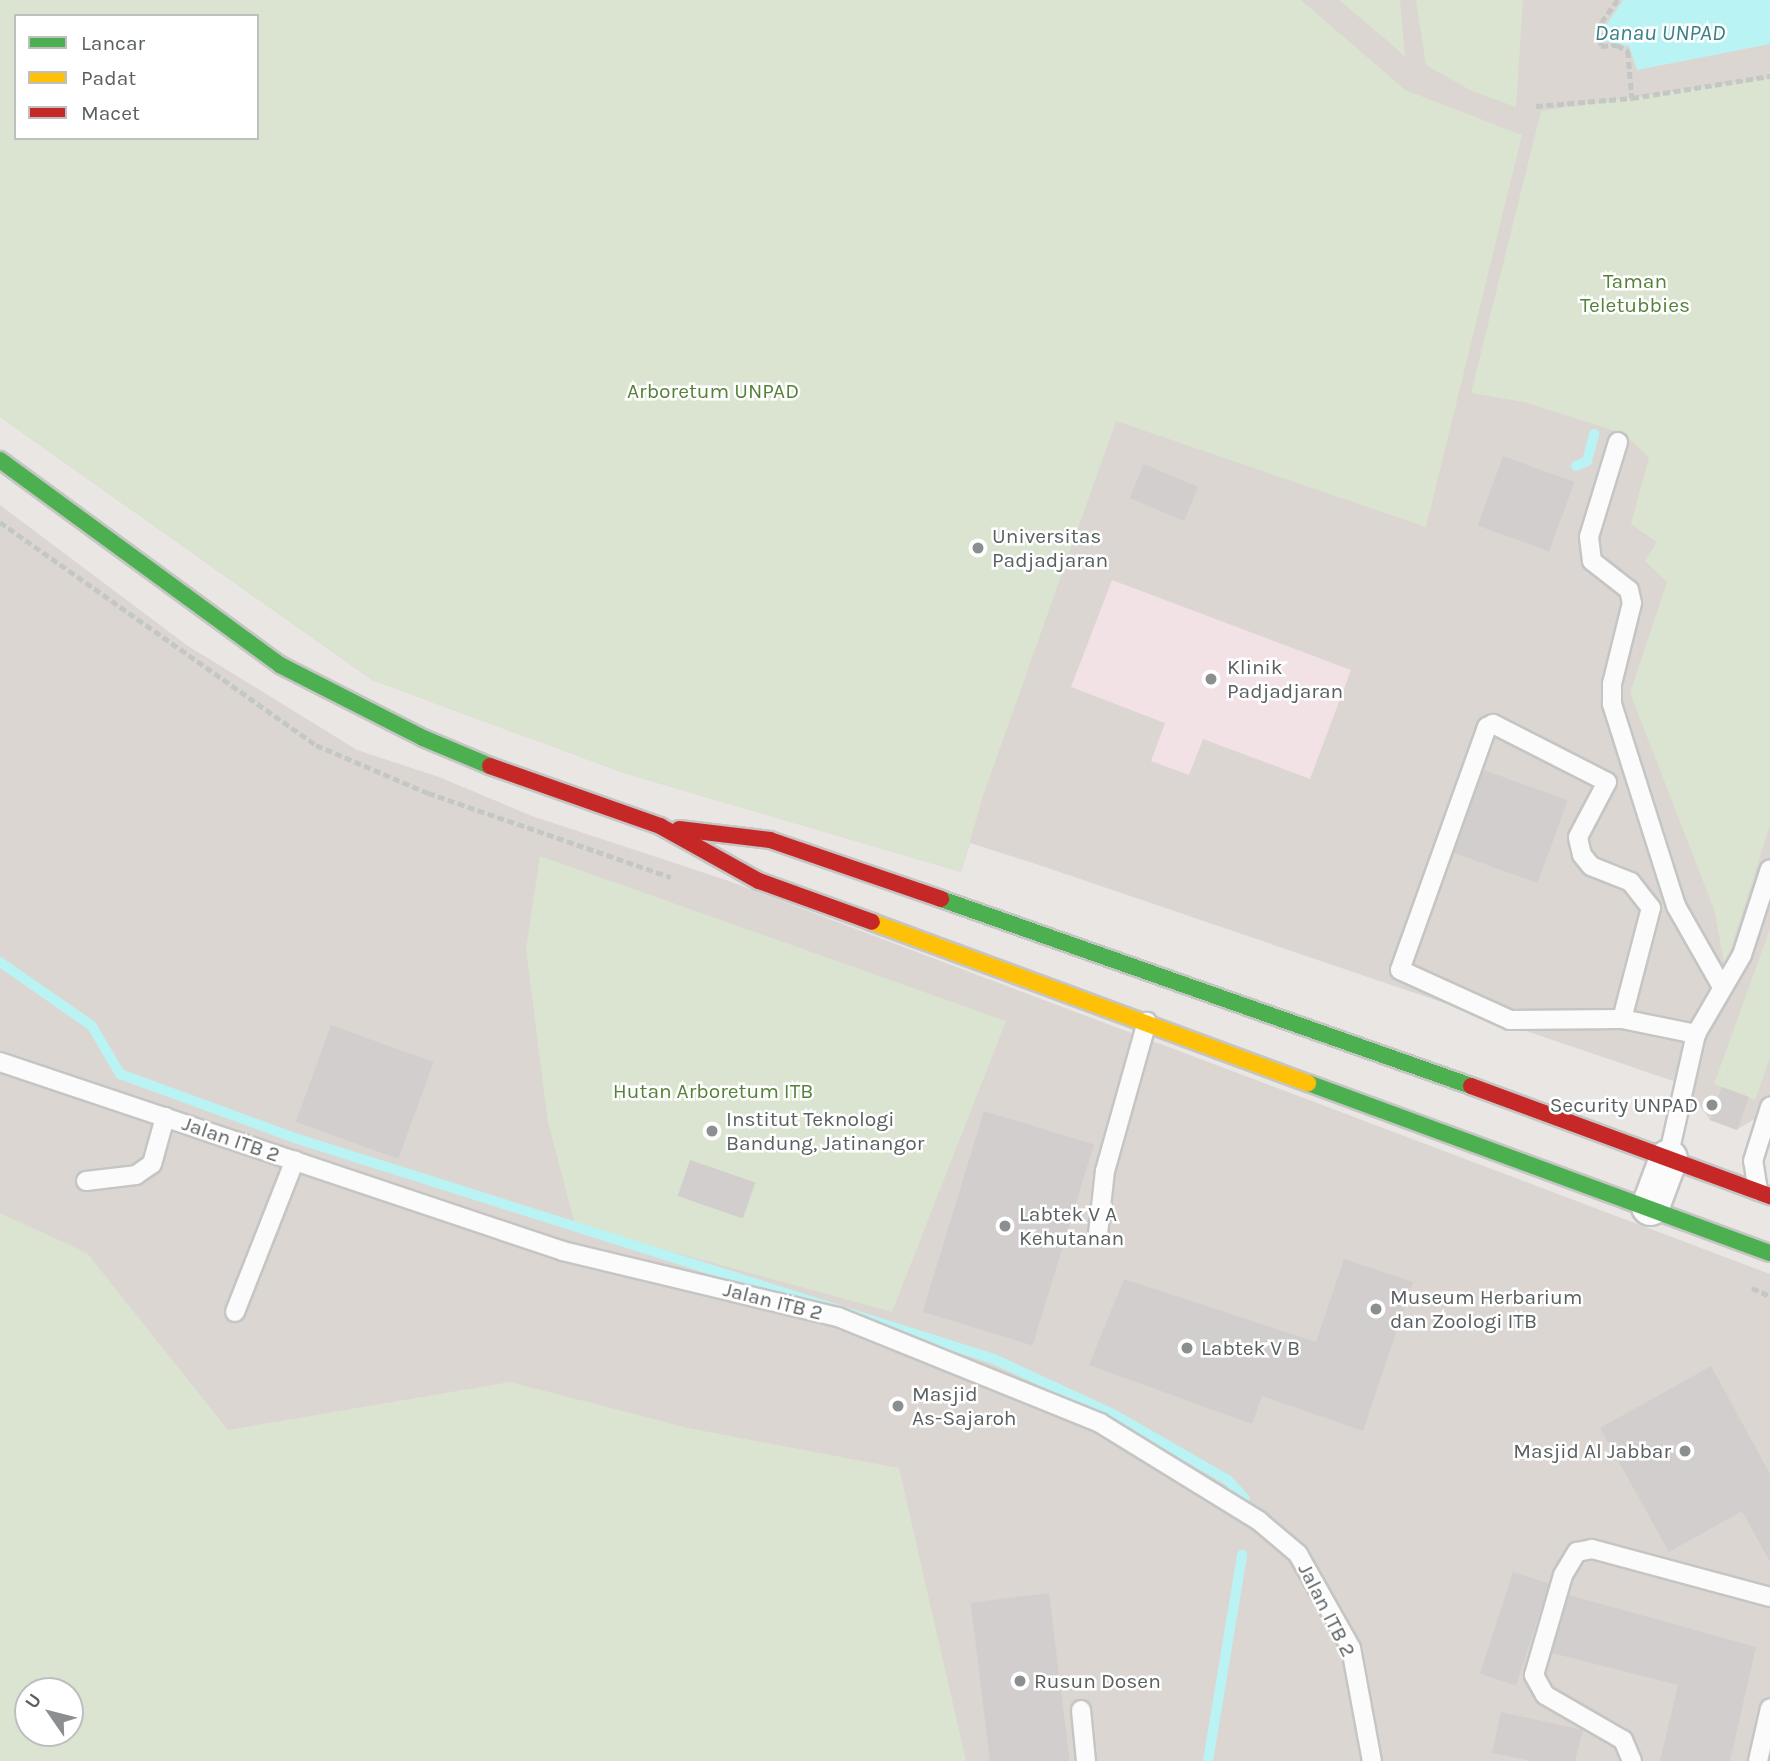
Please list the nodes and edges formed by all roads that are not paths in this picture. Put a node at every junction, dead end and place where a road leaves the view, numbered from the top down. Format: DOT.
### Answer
graph roads {
  1 [pos="1618,442"];
  2 [pos="0,460"];
  3 [pos="660,826"];
  4 [pos="1770,869"];
  5 [pos="1722,987"];
  6 [pos="1622,1019"];
  7 [pos="1147,1022"];
  8 [pos="1696,1034"];
  9 [pos="0,1062"];
  10 [pos="1770,1107"];
  11 [pos="165,1117"];
  12 [pos="1668,1158"];
  13 [pos="295,1160"];
  14 [pos="86,1181"];
  15 [pos="1765,1195"];
  16 [pos="1650,1206"];
  17 [pos="1098,1234"];
  18 [pos="1770,1253"];
  19 [pos="235,1312"];
  20 [pos="1770,1597"];
  21 [pos="1770,1708"];
  22 [pos="1081,1710"];
  23 [pos="1086,1761"];
  24 [pos="1372,1761"];
  25 [pos="1632,1761"];
  26 [pos="1758,1761"];
  1 -- 5 [label="lane"];
  2 -- 3 [label="main road"];
  3 -- 7 [label="main road"];
  3 -- 12 [label="main road"];
  4 -- 5 [label="lane"];
  5 -- 8 [label="lane"];
  6 -- 6 [label="lane"];
  6 -- 8 [label="lane"];
  7 -- 16 [label="main road"];
  7 -- 17 [label="lane"];
  8 -- 12 [label="lane"];
  9 -- 11 [label="lane, Jalan ITB 2"];
  10 -- 15 [label="lane"];
  11 -- 13 [label="lane, Jalan ITB 2"];
  11 -- 14 [label="lane"];
  12 -- 15 [label="main road"];
  12 -- 16 [label="street"];
  13 -- 19 [label="lane"];
  13 -- 24 [label="lane, Jalan ITB 2"];
  16 -- 18 [label="main road"];
  20 -- 25 [label="lane"];
  21 -- 26 [label="lane"];
  22 -- 23 [label="lane"];
}
